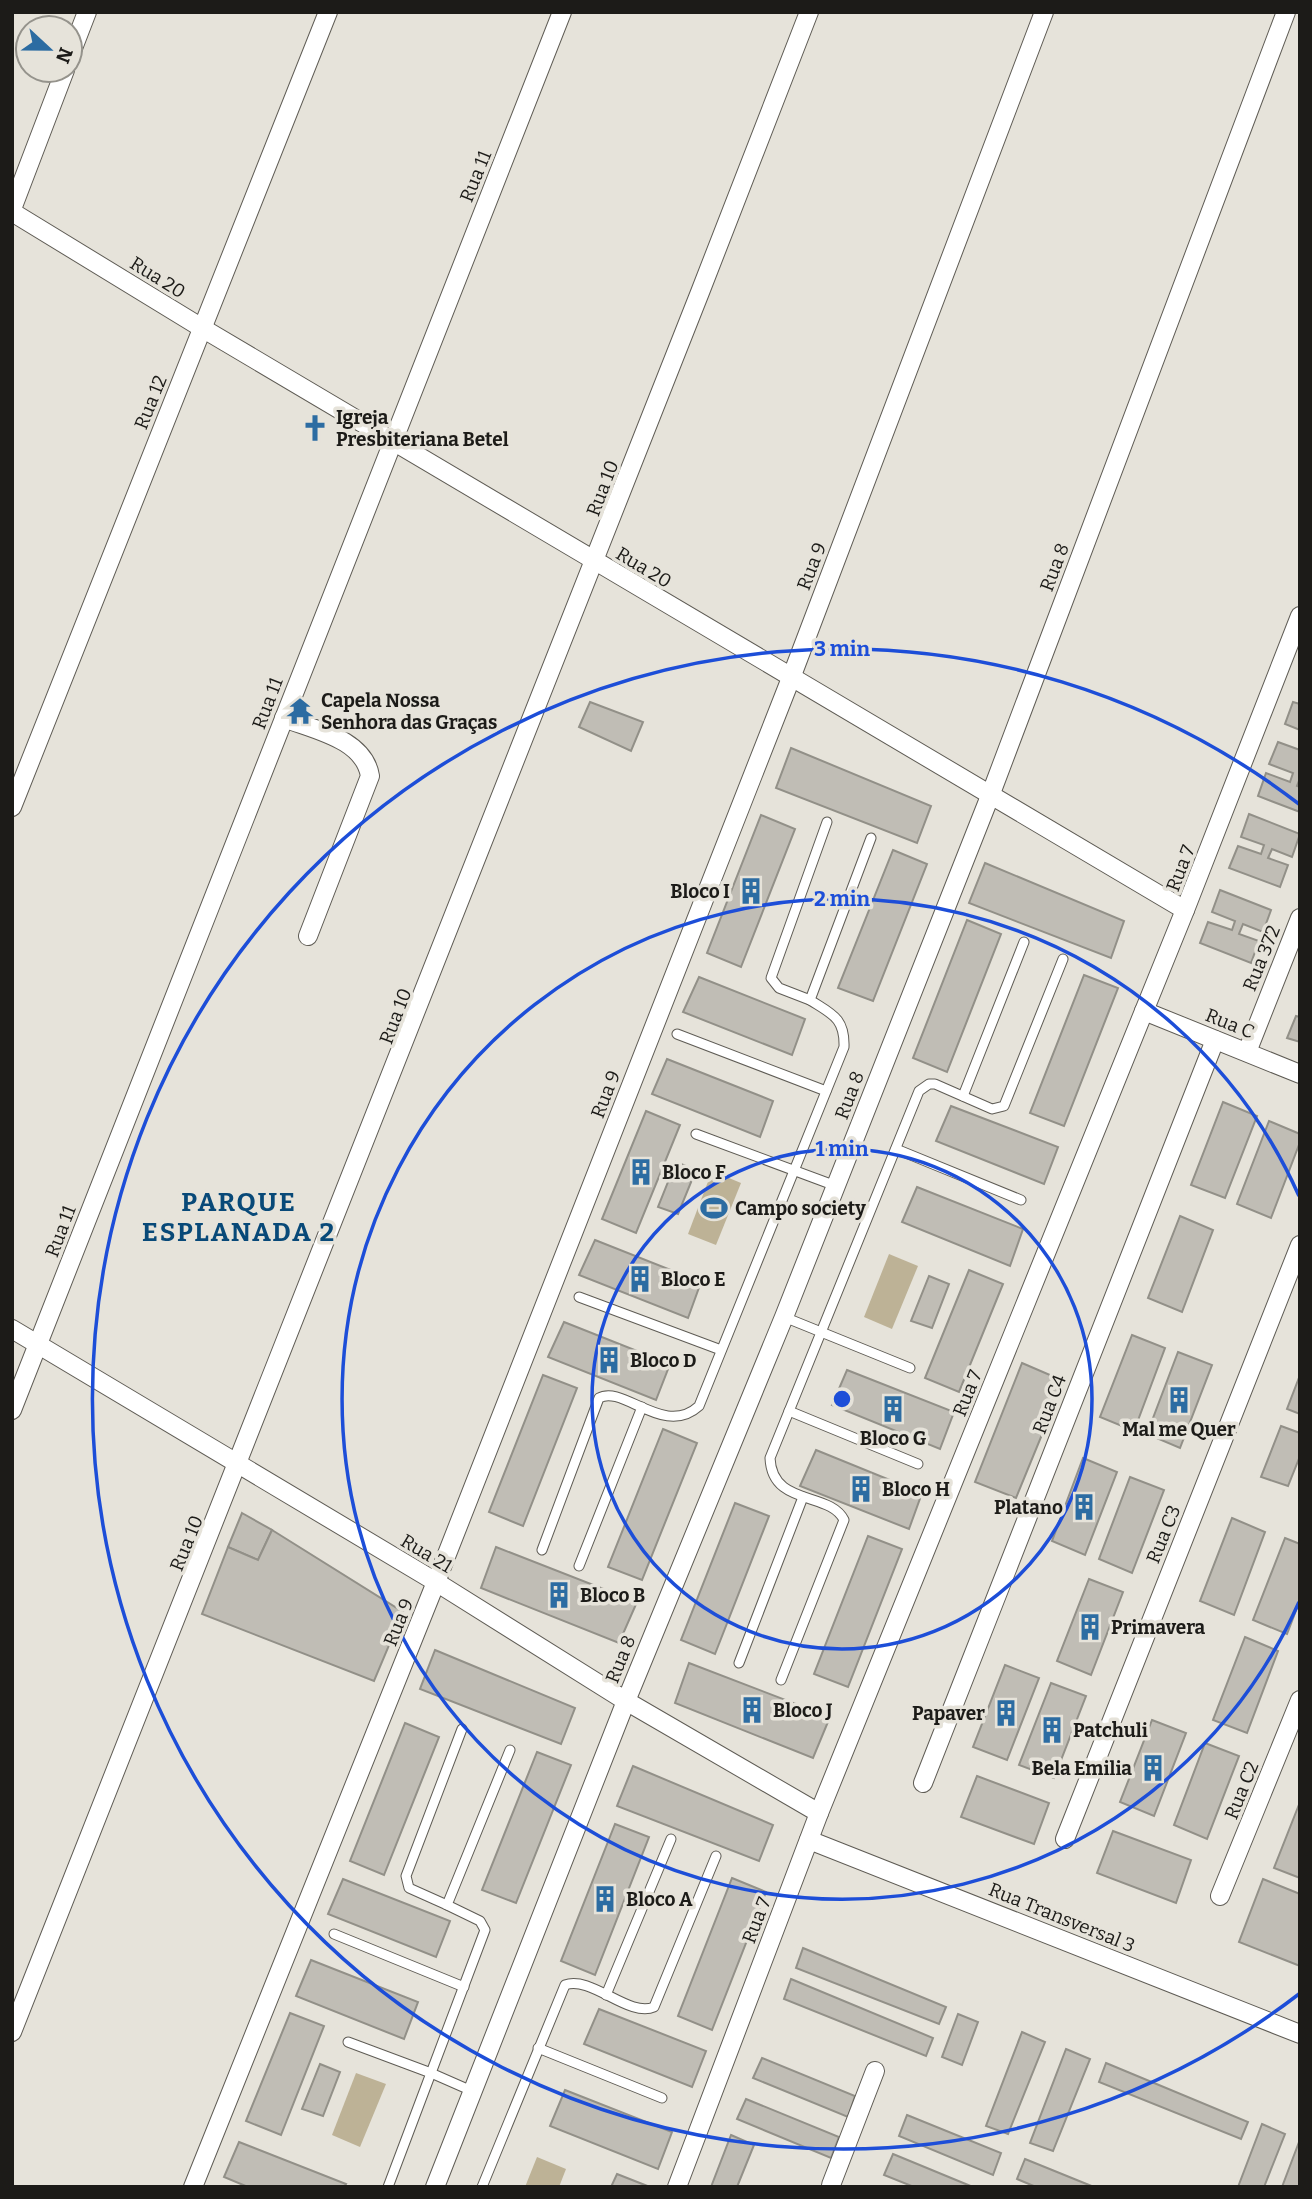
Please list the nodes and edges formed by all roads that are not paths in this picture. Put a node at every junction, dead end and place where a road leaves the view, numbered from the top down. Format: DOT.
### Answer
graph roads {
  1 [pos="328,12"];
  2 [pos="562,12"];
  3 [pos="809,12"];
  4 [pos="1044,12"];
  5 [pos="1286,12"];
  6 [pos="60,84"];
  7 [pos="12,211"];
  8 [pos="202,328"];
  9 [pos="393,440"];
  10 [pos="596,562"];
  11 [pos="1300,616"];
  12 [pos="791,678"];
  13 [pos="284,718"];
  14 [pos="990,796"];
  15 [pos="12,807"];
  16 [pos="827,822"];
  17 [pos="872,838"];
  18 [pos="1185,911"];
  19 [pos="1300,918"];
  20 [pos="308,936"];
  21 [pos="1024,942"];
  22 [pos="1063,959"];
  23 [pos="810,1000"];
  24 [pos="1144,1011"];
  25 [pos="677,1034"];
  26 [pos="1214,1040"];
  27 [pos="1247,1052"];
  28 [pos="1300,1074"];
  29 [pos="826,1091"];
  30 [pos="963,1096"];
  31 [pos="696,1134"];
  32 [pos="896,1149"];
  33 [pos="794,1171"];
  34 [pos="836,1186"];
  35 [pos="1021,1200"];
  36 [pos="1300,1245"];
  37 [pos="579,1297"];
  38 [pos="785,1317"];
  39 [pos="12,1329"];
  40 [pos="822,1332"];
  41 [pos="37,1345"];
  42 [pos="721,1350"];
  43 [pos="910,1367"];
  44 [pos="642,1407"];
  45 [pos="12,1410"];
  46 [pos="789,1411"];
  47 [pos="918,1464"];
  48 [pos="240,1466"];
  49 [pos="803,1497"];
  50 [pos="542,1550"];
  51 [pos="579,1566"];
  52 [pos="436,1582"];
  53 [pos="739,1663"];
  54 [pos="781,1680"];
  55 [pos="1300,1700"];
  56 [pos="626,1701"];
  57 [pos="463,1729"];
  58 [pos="510,1750"];
  59 [pos="923,1783"];
  60 [pos="820,1813"];
  61 [pos="671,1839"];
  62 [pos="1065,1839"];
  63 [pos="809,1840"];
  64 [pos="716,1856"];
  65 [pos="1220,1896"];
  66 [pos="447,1905"];
  67 [pos="334,1934"];
  68 [pos="464,1987"];
  69 [pos="606,1995"];
  70 [pos="12,2032"];
  71 [pos="1300,2034"];
  72 [pos="348,2042"];
  73 [pos="538,2048"];
  74 [pos="876,2071"];
  75 [pos="431,2073"];
  76 [pos="472,2091"];
  77 [pos="662,2098"];
  78 [pos="831,2185"];
  79 [pos="193,2187"];
  80 [pos="388,2187"];
  81 [pos="435,2187"];
  82 [pos="482,2187"];
  83 [pos="677,2187"];
  1 -- 8 [label="street, Rua 12"];
  2 -- 9 [label="street, Rua 11"];
  3 -- 10 [label="street, Rua 10"];
  4 -- 12 [label="street, Rua 9"];
  5 -- 14 [label="street, Rua 8"];
  6 -- 7 [label="street"];
  7 -- 8 [label="street, Rua 20"];
  8 -- 9 [label="street, Rua 20"];
  8 -- 15 [label="street, Rua 12"];
  9 -- 10 [label="street, Rua 20"];
  9 -- 13 [label="street, Rua 11"];
  10 -- 12 [label="street, Rua 20"];
  10 -- 48 [label="street, Rua 10"];
  11 -- 18 [label="street, Rua 7"];
  12 -- 14 [label="street, Rua 20"];
  12 -- 52 [label="street, Rua 9"];
  13 -- 20 [label="street"];
  13 -- 41 [label="street, Rua 11"];
  14 -- 18 [label="street, Rua 20"];
  14 -- 34 [label="street, Rua 8"];
  16 -- 23 [label="lane"];
  17 -- 23 [label="lane"];
  18 -- 24 [label="street, Rua 7"];
  19 -- 27 [label="street, Rua 372"];
  21 -- 30 [label="lane"];
  22 -- 30 [label="lane"];
  23 -- 29 [label="lane"];
  24 -- 26 [label="street, Rua C"];
  24 -- 60 [label="street, Rua 7"];
  25 -- 29 [label="lane"];
  26 -- 27 [label="street, Rua C"];
  26 -- 59 [label="street, Rua C4"];
  27 -- 28 [label="street, Rua C"];
  29 -- 33 [label="lane"];
  30 -- 32 [label="lane"];
  31 -- 33 [label="lane"];
  32 -- 35 [label="lane"];
  32 -- 40 [label="lane"];
  33 -- 34 [label="lane"];
  33 -- 42 [label="lane"];
  34 -- 38 [label="street, Rua 8"];
  36 -- 62 [label="street, Rua C3"];
  37 -- 42 [label="lane"];
  38 -- 40 [label="lane"];
  38 -- 56 [label="street, Rua 8"];
  39 -- 41 [label="street, Rua 21"];
  40 -- 43 [label="lane"];
  40 -- 46 [label="lane"];
  41 -- 45 [label="street, Rua 11"];
  41 -- 48 [label="street, Rua 21"];
  42 -- 44 [label="lane"];
  44 -- 50 [label="lane"];
  44 -- 51 [label="lane"];
  46 -- 47 [label="lane"];
  46 -- 49 [label="lane"];
  48 -- 52 [label="street, Rua 21"];
  48 -- 70 [label="street, Rua 10"];
  49 -- 53 [label="lane"];
  49 -- 54 [label="lane"];
  52 -- 56 [label="street, Rua 21"];
  52 -- 79 [label="street, Rua 9"];
  55 -- 65 [label="street, Rua C2"];
  56 -- 60 [label="street, Rua 21"];
  56 -- 76 [label="street, Rua 8"];
  57 -- 66 [label="lane"];
  58 -- 66 [label="lane"];
  60 -- 63 [label="street, Rua 7"];
  61 -- 69 [label="lane"];
  63 -- 71 [label="street, Rua Transversal 3"];
  63 -- 83 [label="street, Rua 7"];
  64 -- 69 [label="lane"];
  66 -- 68 [label="lane"];
  67 -- 68 [label="lane"];
  68 -- 75 [label="lane"];
  69 -- 73 [label="lane"];
  72 -- 75 [label="lane"];
  73 -- 77 [label="lane"];
  73 -- 82 [label="lane"];
  74 -- 78 [label="street"];
  75 -- 76 [label="lane"];
  75 -- 80 [label="lane"];
  76 -- 81 [label="street, Rua 8"];
}
